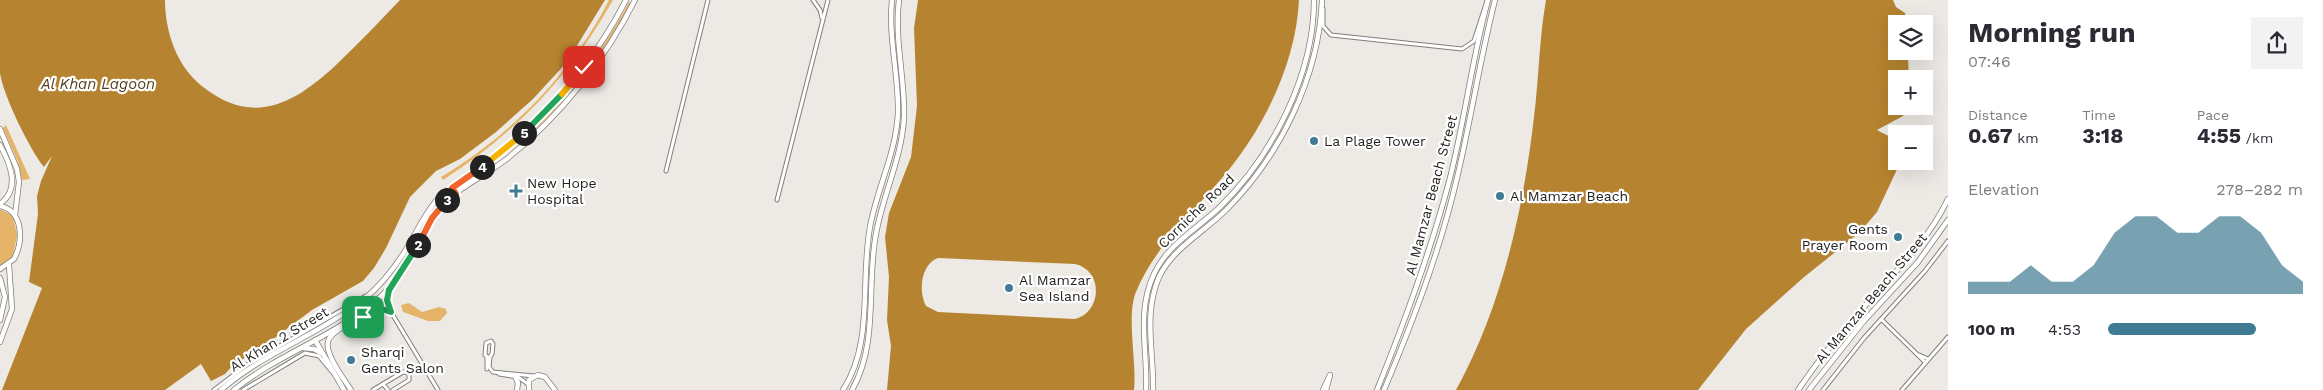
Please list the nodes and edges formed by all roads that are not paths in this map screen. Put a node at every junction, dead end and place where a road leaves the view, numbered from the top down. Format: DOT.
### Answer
graph roads {
  1 [pos="626,0"];
  2 [pos="634,0"];
  3 [pos="708,0"];
  4 [pos="813,0"];
  5 [pos="828,0"];
  6 [pos="892,0"];
  7 [pos="899,0"];
  8 [pos="1314,0"];
  9 [pos="1322,0"];
  10 [pos="1487,0"];
  11 [pos="1495,0"];
  12 [pos="821,26"];
  13 [pos="0,129"];
  14 [pos="0,145"];
  15 [pos="666,171"];
  16 [pos="452,188"];
  17 [pos="456,194"];
  18 [pos="443,195"];
  19 [pos="1948,199"];
  20 [pos="447,200"];
  21 [pos="777,200"];
  22 [pos="0,205"];
  23 [pos="15,215"];
  24 [pos="1948,220"];
  25 [pos="1948,241"];
  26 [pos="9,265"];
  27 [pos="0,269"];
  28 [pos="0,278"];
  29 [pos="865,278"];
  30 [pos="871,279"];
  31 [pos="389,288"];
  32 [pos="370,294"];
  33 [pos="391,312"];
  34 [pos="0,320"];
  35 [pos="1879,320"];
  36 [pos="346,322"];
  37 [pos="1948,337"];
  38 [pos="315,340"];
  39 [pos="0,342"];
  40 [pos="302,348"];
  41 [pos="323,354"];
  42 [pos="488,357"];
  43 [pos="281,360"];
  44 [pos="1926,361"];
  45 [pos="488,364"];
  46 [pos="278,369"];
  47 [pos="335,375"];
  48 [pos="515,376"];
  49 [pos="534,376"];
  50 [pos="232,381"];
  51 [pos="223,382"];
  52 [pos="383,384"];
  53 [pos="528,386"];
  54 [pos="549,388"];
  55 [pos="236,389"];
  56 [pos="214,390"];
  57 [pos="222,390"];
  58 [pos="243,390"];
  59 [pos="344,390"];
  60 [pos="351,390"];
  61 [pos="373,390"];
  62 [pos="388,390"];
  63 [pos="393,390"];
  64 [pos="438,390"];
  65 [pos="517,390"];
  66 [pos="523,390"];
  67 [pos="555,390"];
  68 [pos="843,390"];
  69 [pos="852,390"];
  70 [pos="1146,390"];
  71 [pos="1152,390"];
  72 [pos="1377,390"];
  73 [pos="1384,390"];
  74 [pos="1798,390"];
  75 [pos="1809,390"];
  76 [pos="1823,390"];
  77 [pos="1902,390"];
  1 -- 16 [label="street, Al Khan 2 Street"];
  2 -- 17 [label="street, Al Khan 2 Street"];
  3 -- 15 [label="street"];
  4 -- 12 [label="street"];
  5 -- 12 [label="street"];
  6 -- 29 [label="street"];
  7 -- 30 [label="street"];
  8 -- 70 [label="street, Corniche Road"];
  9 -- 10 [label="street"];
  9 -- 71 [label="street, Corniche Road"];
  10 -- 72 [label="street, Al Mamzar Beach Street"];
  11 -- 73 [label="street, Al Mamzar Beach Street"];
  12 -- 21 [label="street"];
  13 -- 23 [label="street"];
  14 -- 22 [label="street"];
  16 -- 17 [label="street"];
  16 -- 18 [label="street, Al Khan 2 Street"];
  17 -- 20 [label="street, Al Khan 2 Street"];
  18 -- 20 [label="street"];
  18 -- 32 [label="street, Al Khan 2 Street"];
  19 -- 74 [label="street, Al Mamzar Beach Street"];
  20 -- 31 [label="street, Al Khan 2 Street"];
  22 -- 23 [label="street"];
  23 -- 26 [label="street"];
  24 -- 75 [label="street, Al Mamzar Beach Street"];
  25 -- 35 [label="street"];
  26 -- 27 [label="street"];
  26 -- 39 [label="street"];
  28 -- 34 [label="street"];
  29 -- 30 [label="street"];
  29 -- 68 [label="street"];
  30 -- 69 [label="street"];
  31 -- 33 [label="street"];
  31 -- 36 [label="street, Al Khan 2 Street"];
  32 -- 50 [label="street, Al Khan 2 Street"];
  32 -- 51 [label="street"];
  33 -- 36 [label="street"];
  33 -- 64 [label="street"];
  35 -- 44 [label="street"];
  35 -- 76 [label="street"];
  36 -- 38 [label="street, Al Khan 2 Street"];
  36 -- 60 [label="street"];
  37 -- 44 [label="street"];
  38 -- 40 [label="street, Al Khan 2 Street"];
  38 -- 41 [label="street"];
  40 -- 41 [label="street"];
  40 -- 43 [label="street, Al Khan 2 Street"];
  41 -- 47 [label="street"];
  42 -- 45 [label="street"];
  43 -- 46 [label="street"];
  43 -- 55 [label="street, Al Khan 2 Street"];
  44 -- 77 [label="street"];
  45 -- 48 [label="street"];
  45 -- 49 [label="street"];
  46 -- 47 [label="street"];
  46 -- 58 [label="street"];
  47 -- 59 [label="street"];
  48 -- 53 [label="street"];
  48 -- 65 [label="street"];
  49 -- 53 [label="street"];
  49 -- 54 [label="street"];
  50 -- 51 [label="street"];
  50 -- 57 [label="street, Al Khan 2 Street"];
  51 -- 56 [label="street"];
  52 -- 61 [label="street"];
  52 -- 62 [label="street"];
  52 -- 63 [label="street"];
  53 -- 66 [label="street"];
  54 -- 67 [label="street"];
}
